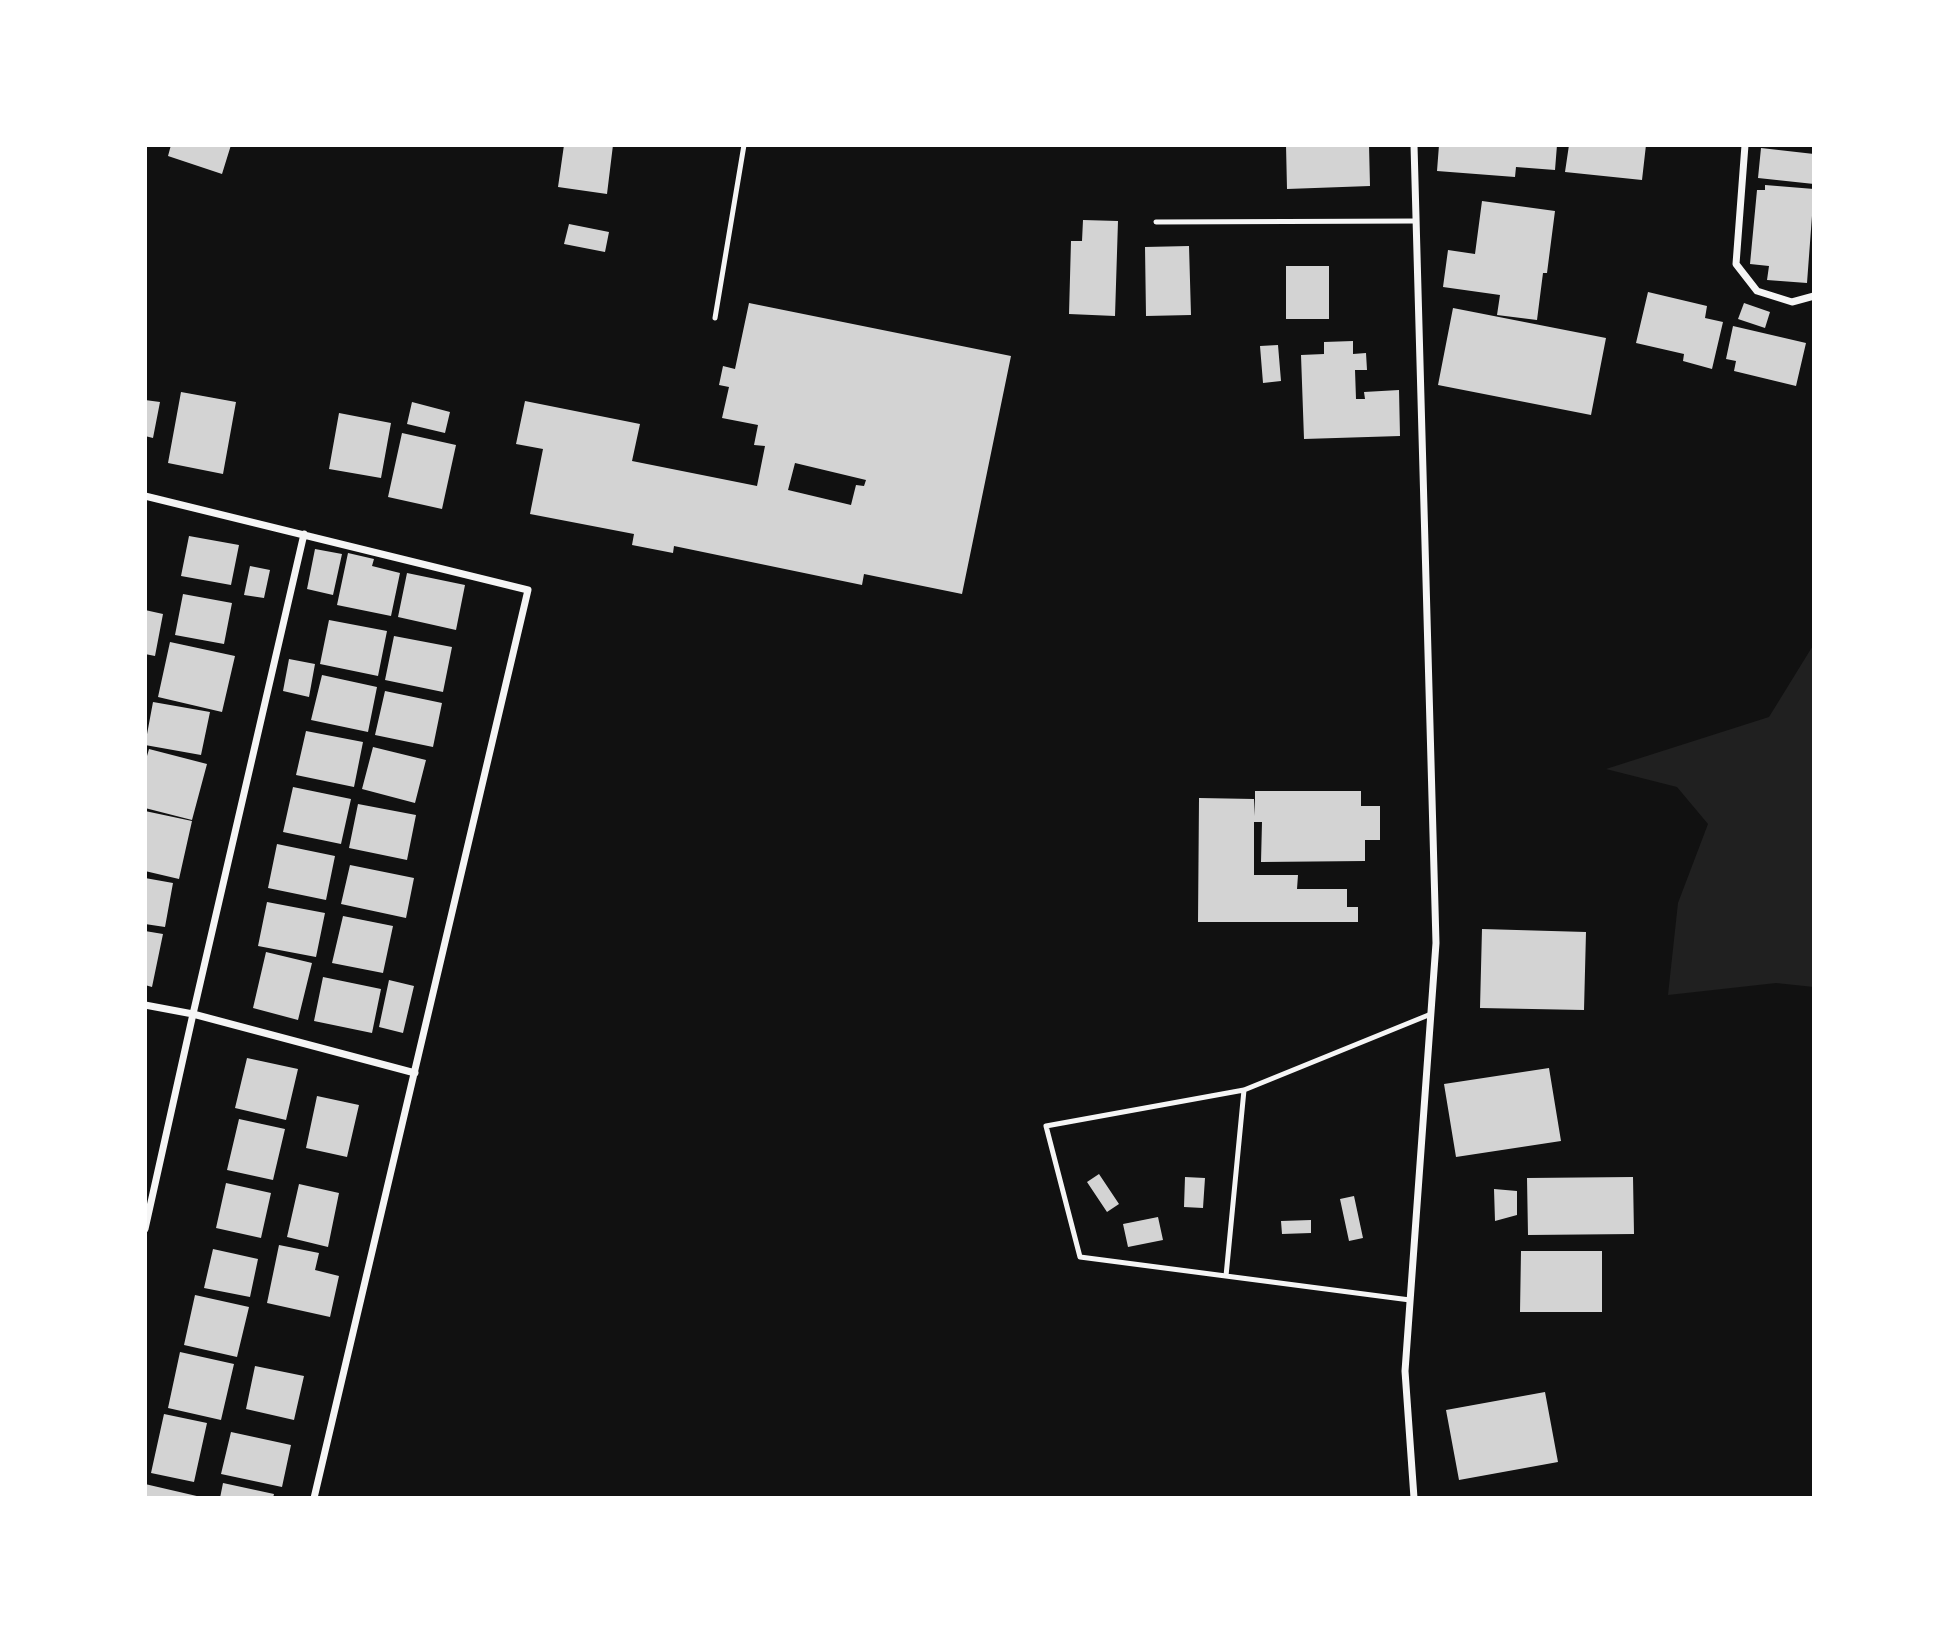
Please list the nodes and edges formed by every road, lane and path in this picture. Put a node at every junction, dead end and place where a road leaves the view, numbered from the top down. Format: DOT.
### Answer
graph roads {
  1 [pos="744,145"];
  2 [pos="1414,145"];
  3 [pos="1745,145"];
  4 [pos="1416,221"];
  5 [pos="1156,222"];
  6 [pos="1814,296"];
  7 [pos="715,318"];
  8 [pos="145,496"];
  9 [pos="304,534"];
  10 [pos="145,1004"];
  11 [pos="193,1014"];
  12 [pos="1431,1014"];
  13 [pos="415,1073"];
  14 [pos="1244,1090"];
  15 [pos="145,1229"];
  16 [pos="1226,1276"];
  17 [pos="1410,1300"];
  18 [pos="314,1498"];
  19 [pos="1414,1498"];
  1 -- 7 [label="lane"];
  2 -- 4 [label="street"];
  3 -- 6 [label="street"];
  4 -- 5 [label="lane"];
  4 -- 12 [label="street"];
  8 -- 9 [label="street"];
  9 -- 11 [label="street"];
  9 -- 13 [label="street"];
  10 -- 11 [label="street"];
  11 -- 13 [label="street"];
  11 -- 15 [label="street"];
  12 -- 14 [label="lane"];
  12 -- 17 [label="street"];
  13 -- 18 [label="street"];
  14 -- 16 [label="lane"];
  14 -- 16 [label="lane"];
  16 -- 17 [label="lane"];
  17 -- 19 [label="street"];
}
